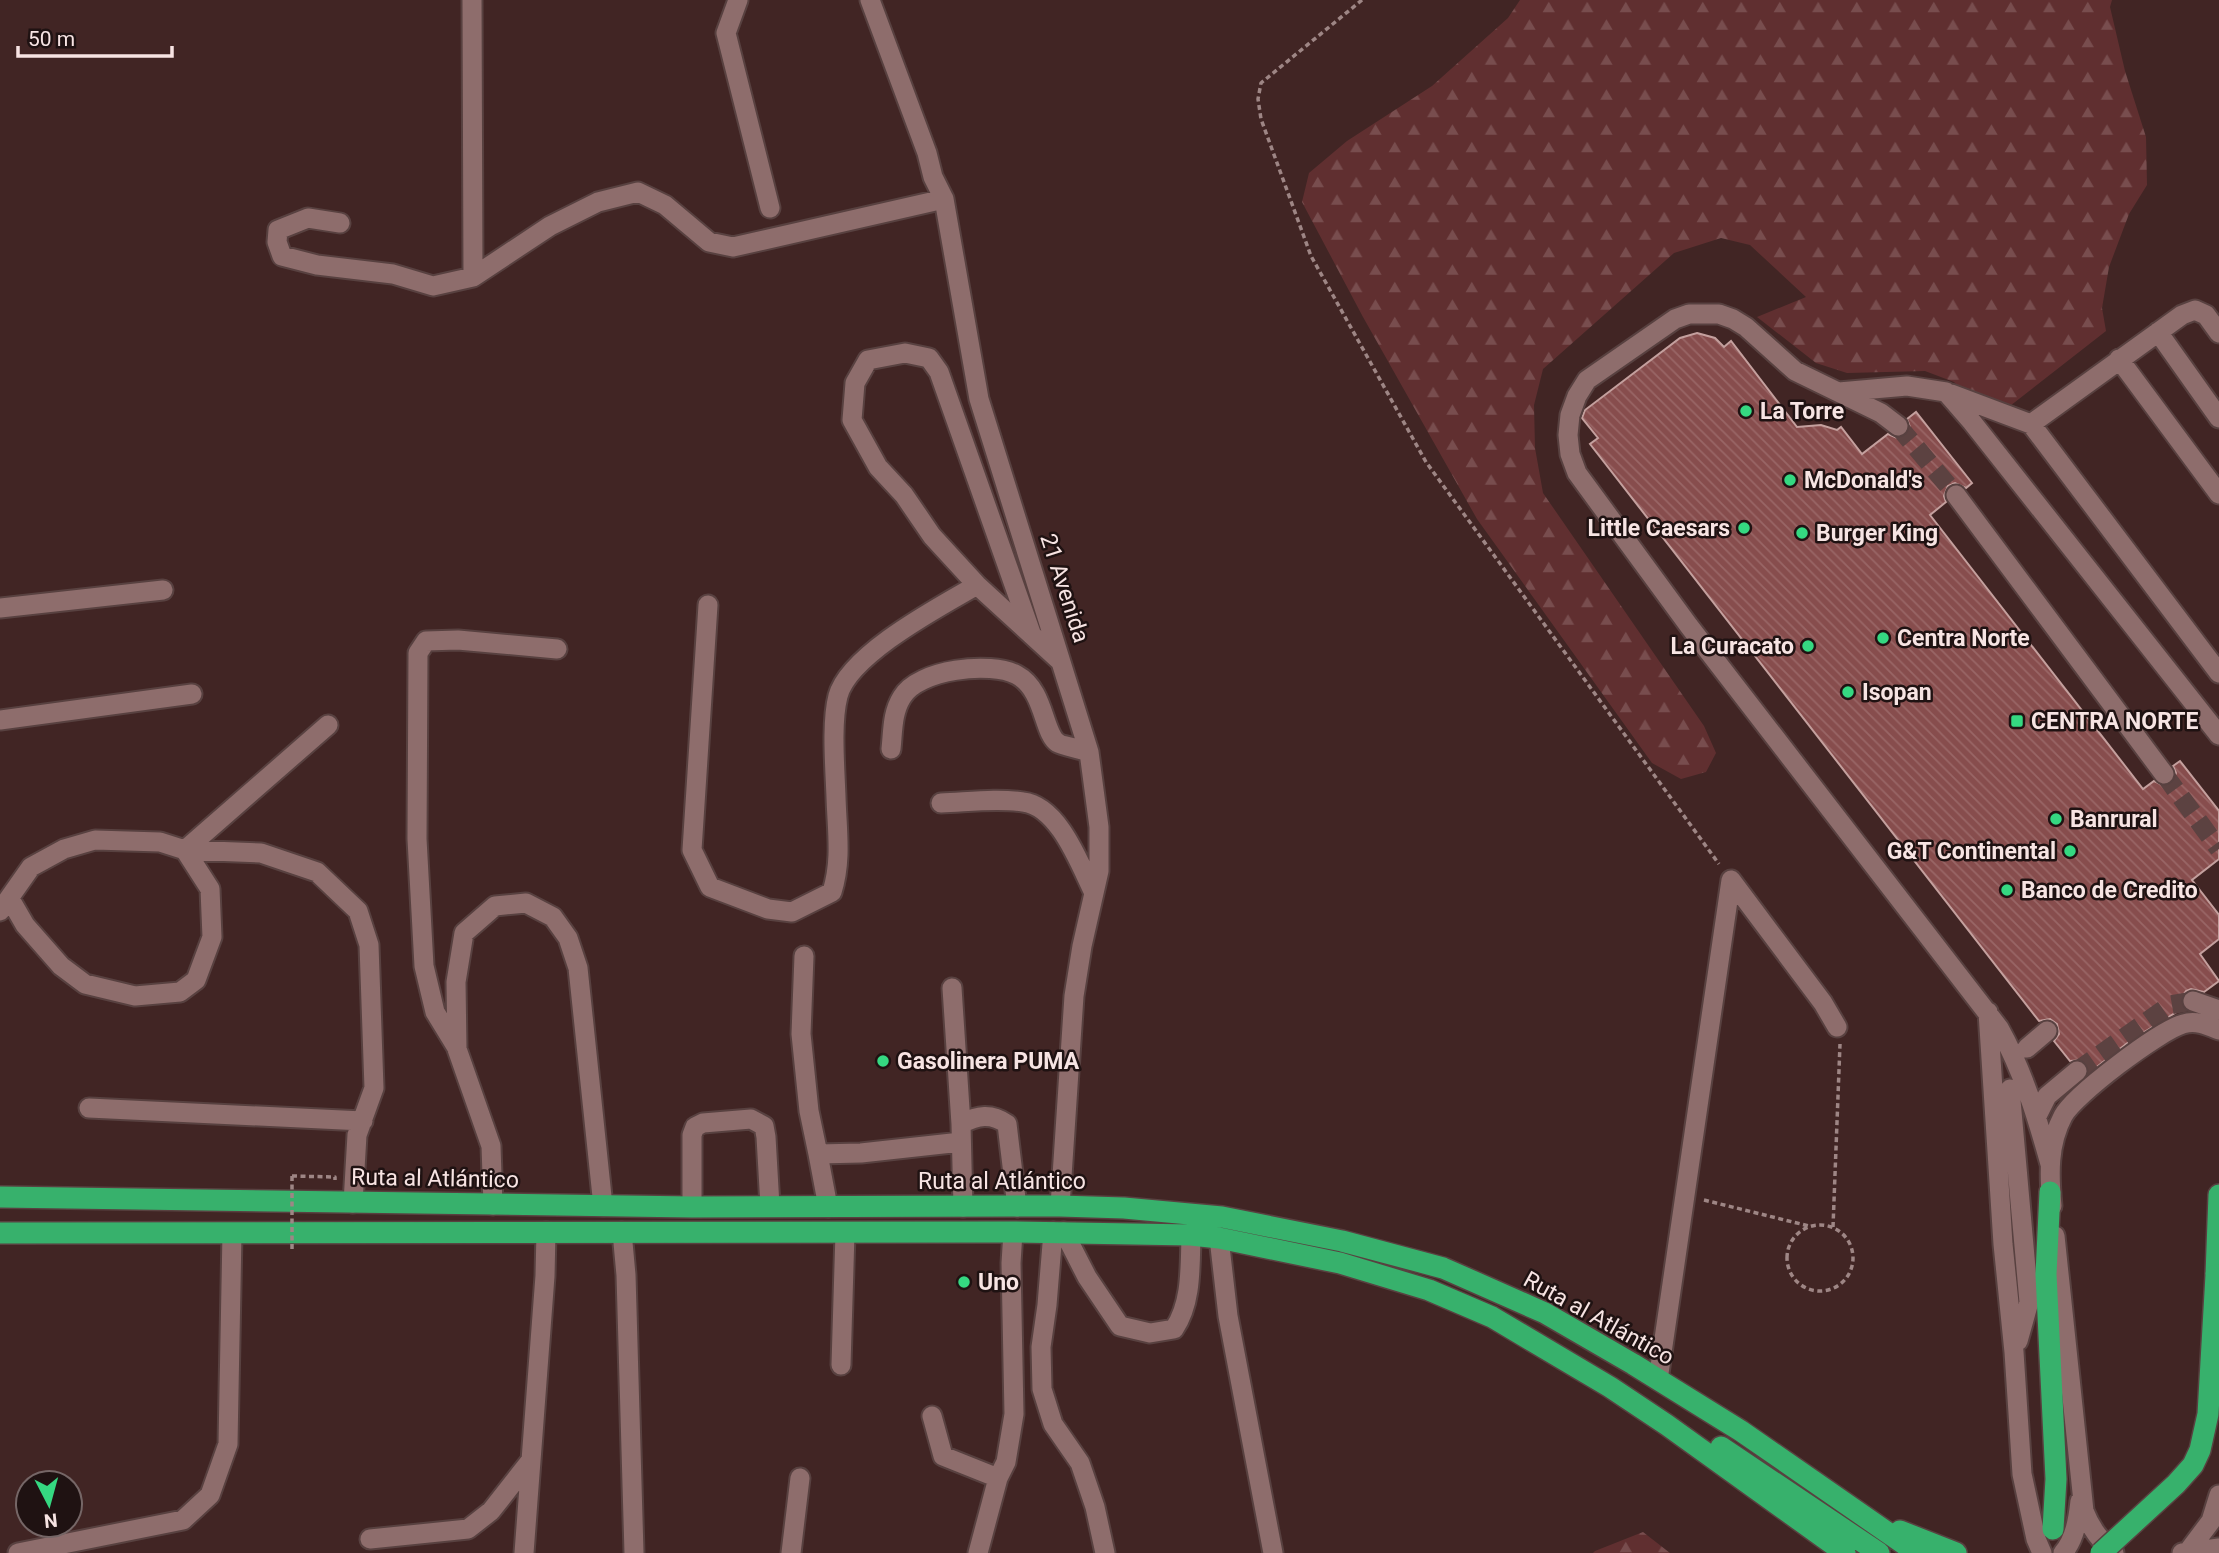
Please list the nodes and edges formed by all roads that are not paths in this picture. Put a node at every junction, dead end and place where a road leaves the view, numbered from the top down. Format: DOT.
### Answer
graph roads {
  1 [pos="472,0"];
  2 [pos="738,0"];
  3 [pos="870,0"];
  4 [pos="944,200"];
  5 [pos="770,208"];
  6 [pos="340,223"];
  7 [pos="472,277"];
  8 [pos="2158,332"];
  9 [pos="2219,333"];
  10 [pos="2119,359"];
  11 [pos="1839,392"];
  12 [pos="1946,392"];
  13 [pos="2219,418"];
  14 [pos="2031,424"];
  15 [pos="1898,426"];
  16 [pos="2219,494"];
  17 [pos="1956,495"];
  18 [pos="977,585"];
  19 [pos="163,590"];
  20 [pos="708,605"];
  21 [pos="0,608"];
  22 [pos="1031,633"];
  23 [pos="557,649"];
  24 [pos="1063,663"];
  25 [pos="2219,673"];
  26 [pos="192,694"];
  27 [pos="0,720"];
  28 [pos="328,725"];
  29 [pos="2219,735"];
  30 [pos="891,749"];
  31 [pos="1089,752"];
  32 [pos="2164,774"];
  33 [pos="941,803"];
  34 [pos="185,849"];
  35 [pos="1094,893"];
  36 [pos="5,905"];
  37 [pos="804,957"];
  38 [pos="952,988"];
  39 [pos="2193,1001"];
  40 [pos="1987,1010"];
  41 [pos="2219,1010"];
  42 [pos="1837,1027"];
  43 [pos="2219,1030"];
  44 [pos="2047,1031"];
  45 [pos="2027,1048"];
  46 [pos="457,1049"];
  47 [pos="2077,1071"];
  48 [pos="2010,1089"];
  49 [pos="89,1108"];
  50 [pos="2037,1116"];
  51 [pos="363,1121"];
  52 [pos="961,1133"];
  53 [pos="818,1154"];
  54 [pos="2050,1164"];
  55 [pos="2050,1192"];
  56 [pos="2219,1195"];
  57 [pos="0,1197"];
  58 [pos="353,1203"];
  59 [pos="493,1205"];
  60 [pos="603,1206"];
  61 [pos="770,1206"];
  62 [pos="1060,1206"];
  63 [pos="692,1207"];
  64 [pos="828,1207"];
  65 [pos="963,1207"];
  66 [pos="1017,1207"];
  67 [pos="622,1231"];
  68 [pos="545,1232"];
  69 [pos="1013,1232"];
  70 [pos="1058,1232"];
  71 [pos="0,1233"];
  72 [pos="232,1233"];
  73 [pos="845,1233"];
  74 [pos="1191,1235"];
  75 [pos="1219,1238"];
  76 [pos="2029,1301"];
  77 [pos="1492,1317"];
  78 [pos="2051,1345"];
  79 [pos="2014,1352"];
  80 [pos="841,1364"];
  81 [pos="1658,1380"];
  82 [pos="932,1416"];
  83 [pos="531,1460"];
  84 [pos="800,1478"];
  85 [pos="998,1478"];
  86 [pos="2080,1493"];
  87 [pos="2219,1495"];
  88 [pos="1852,1509"];
  89 [pos="2053,1529"];
  90 [pos="370,1539"];
  91 [pos="2211,1550"];
  92 [pos="18,1553"];
  93 [pos="524,1553"];
  94 [pos="634,1553"];
  95 [pos="791,1553"];
  96 [pos="978,1553"];
  97 [pos="1105,1553"];
  98 [pos="1273,1553"];
  99 [pos="1845,1553"];
  100 [pos="1879,1553"];
  101 [pos="1917,1553"];
  102 [pos="1956,1553"];
  103 [pos="2042,1553"];
  104 [pos="2063,1553"];
  105 [pos="2102,1553"];
  106 [pos="2115,1553"];
  107 [pos="2184,1553"];
  1 -- 7 [label="street"];
  2 -- 5 [label="street"];
  3 -- 4 [label="street, 21 Avenida"];
  4 -- 7 [label="street"];
  4 -- 24 [label="street, 21 Avenida"];
  6 -- 7 [label="street"];
  8 -- 9 [label="street"];
  8 -- 10 [label="street"];
  8 -- 13 [label="street"];
  10 -- 14 [label="street"];
  10 -- 16 [label="street"];
  11 -- 12 [label="street"];
  11 -- 15 [label="street"];
  11 -- 40 [label="street"];
  12 -- 14 [label="street"];
  12 -- 29 [label="street"];
  14 -- 25 [label="street"];
  17 -- 32 [label="street"];
  18 -- 20 [label="street"];
  18 -- 22 [label="street"];
  18 -- 22 [label="street"];
  19 -- 21 [label="street"];
  22 -- 24 [label="street"];
  23 -- 46 [label="street"];
  24 -- 31 [label="street, 21 Avenida"];
  26 -- 27 [label="street"];
  28 -- 34 [label="street"];
  30 -- 31 [label="street"];
  31 -- 35 [label="street, 21 Avenida"];
  33 -- 35 [label="street"];
  34 -- 36 [label="street"];
  34 -- 36 [label="street"];
  34 -- 51 [label="street"];
  35 -- 62 [label="street, 21 Avenida"];
  37 -- 53 [label="street"];
  38 -- 52 [label="street"];
  39 -- 41 [label="street"];
  40 -- 50 [label="street"];
  40 -- 79 [label="street"];
  42 -- 81 [label="street"];
  43 -- 54 [label="street"];
  44 -- 45 [label="street"];
  46 -- 59 [label="street"];
  46 -- 60 [label="street"];
  47 -- 50 [label="street"];
  48 -- 76 [label="street"];
  49 -- 51 [label="street"];
  50 -- 54 [label="street"];
  51 -- 58 [label="street"];
  52 -- 53 [label="street"];
  52 -- 65 [label="street"];
  52 -- 66 [label="street"];
  53 -- 64 [label="street"];
  54 -- 55 [label="street"];
  55 -- 78 [label="highway"];
  55 -- 86 [label="street"];
  56 -- 105 [label="highway, bridge"];
  57 -- 58 [label="highway, Ruta al Atlántico"];
  58 -- 59 [label="highway, Ruta al Atlántico"];
  59 -- 60 [label="highway, Ruta al Atlántico"];
  60 -- 63 [label="highway, Ruta al Atlántico"];
  61 -- 63 [label="highway, Ruta al Atlántico"];
  61 -- 63 [label="street"];
  61 -- 64 [label="highway, Ruta al Atlántico"];
  62 -- 66 [label="highway, Ruta al Atlántico"];
  62 -- 81 [label="highway, Ruta al Atlántico"];
  64 -- 65 [label="highway, Ruta al Atlántico"];
  65 -- 66 [label="highway, Ruta al Atlántico"];
  67 -- 68 [label="highway"];
  67 -- 73 [label="highway"];
  67 -- 94 [label="street"];
  68 -- 72 [label="highway"];
  68 -- 83 [label="street"];
  69 -- 70 [label="highway"];
  69 -- 73 [label="highway"];
  69 -- 85 [label="street"];
  70 -- 74 [label="highway"];
  70 -- 74 [label="street"];
  70 -- 97 [label="street"];
  71 -- 72 [label="highway"];
  72 -- 92 [label="street"];
  73 -- 80 [label="street"];
  74 -- 75 [label="highway"];
  75 -- 77 [label="highway"];
  75 -- 98 [label="street"];
  76 -- 78 [label="street"];
  76 -- 79 [label="street"];
  77 -- 99 [label="highway"];
  77 -- 100 [label="highway"];
  78 -- 89 [label="highway"];
  79 -- 103 [label="street"];
  81 -- 88 [label="highway, Ruta al Atlántico"];
  82 -- 85 [label="street"];
  83 -- 90 [label="street"];
  83 -- 93 [label="street"];
  84 -- 95 [label="street"];
  85 -- 96 [label="street"];
  86 -- 104 [label="street"];
  86 -- 106 [label="street"];
  87 -- 107 [label="street"];
  88 -- 101 [label="highway, Ruta al Atlántico"];
  88 -- 102 [label="highway"];
  91 -- 107 [label="street"];
}
